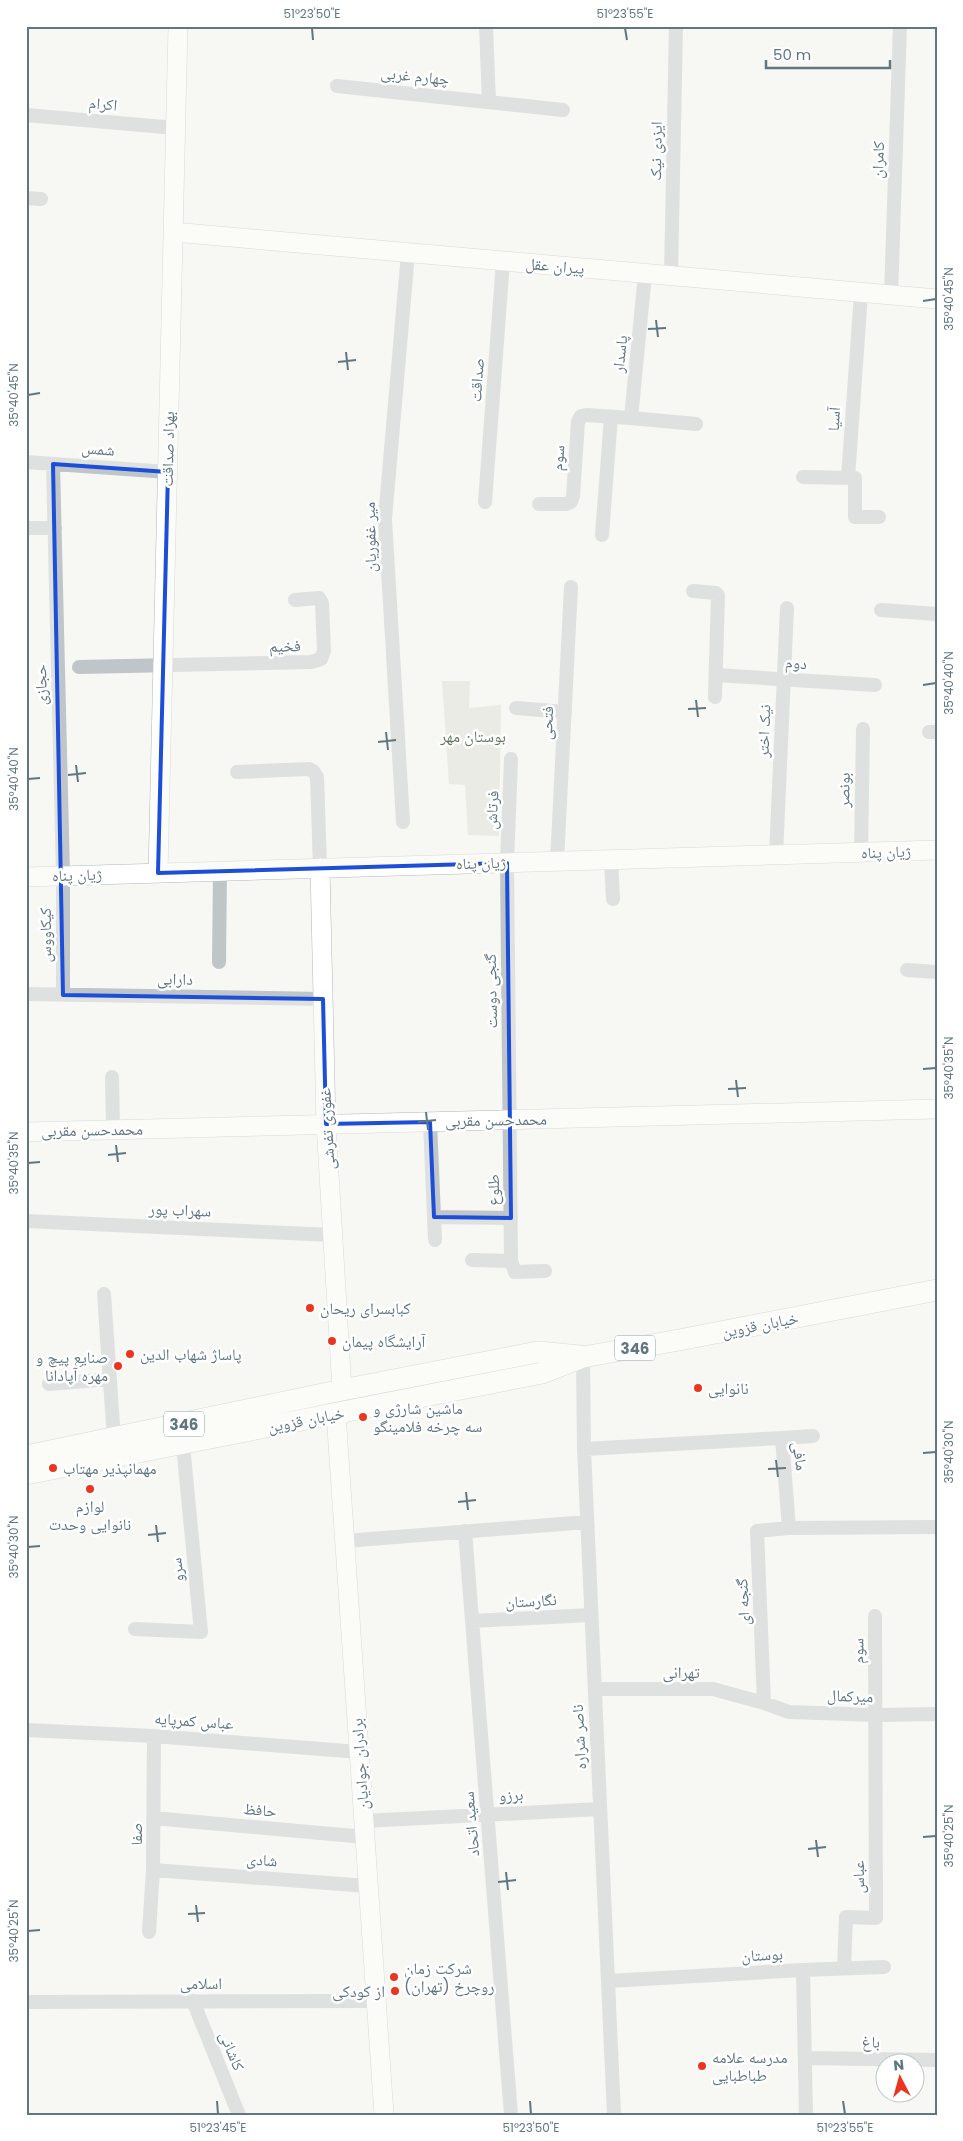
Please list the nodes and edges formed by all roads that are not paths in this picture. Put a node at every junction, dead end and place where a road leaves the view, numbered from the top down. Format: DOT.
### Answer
graph roads {
  1 [pos="178,26"];
  2 [pos="486,26"];
  3 [pos="676,26"];
  4 [pos="900,26"];
  5 [pos="336,86"];
  6 [pos="490,102"];
  7 [pos="563,110"];
  8 [pos="26,115"];
  9 [pos="176,128"];
  10 [pos="26,198"];
  11 [pos="41,198"];
  12 [pos="174,232"];
  13 [pos="408,253"];
  14 [pos="503,261"];
  15 [pos="645,274"];
  16 [pos="671,276"];
  17 [pos="861,293"];
  18 [pos="891,295"];
  19 [pos="937,299"];
  20 [pos="611,417"];
  21 [pos="631,418"];
  22 [pos="696,424"];
  23 [pos="26,462"];
  24 [pos="53,464"];
  25 [pos="168,472"];
  26 [pos="803,477"];
  27 [pos="848,478"];
  28 [pos="485,502"];
  29 [pos="539,504"];
  30 [pos="879,517"];
  31 [pos="26,528"];
  32 [pos="54,528"];
  33 [pos="602,535"];
  34 [pos="571,587"];
  35 [pos="693,591"];
  36 [pos="295,600"];
  37 [pos="787,608"];
  38 [pos="881,610"];
  39 [pos="937,614"];
  40 [pos="163,666"];
  41 [pos="79,668"];
  42 [pos="716,675"];
  43 [pos="784,679"];
  44 [pos="875,685"];
  45 [pos="714,697"];
  46 [pos="516,708"];
  47 [pos="565,712"];
  48 [pos="862,729"];
  49 [pos="511,759"];
  50 [pos="237,772"];
  51 [pos="403,822"];
  52 [pos="937,850"];
  53 [pos="861,852"];
  54 [pos="776,855"];
  55 [pos="611,860"];
  56 [pos="557,861"];
  57 [pos="507,863"];
  58 [pos="320,868"];
  59 [pos="220,871"];
  60 [pos="158,873"];
  61 [pos="63,876"];
  62 [pos="26,877"];
  63 [pos="613,899"];
  64 [pos="219,962"];
  65 [pos="907,970"];
  66 [pos="937,972"];
  67 [pos="26,994"];
  68 [pos="63,995"];
  69 [pos="323,999"];
  70 [pos="112,1077"];
  71 [pos="937,1109"];
  72 [pos="510,1120"];
  73 [pos="430,1122"];
  74 [pos="326,1124"];
  75 [pos="113,1130"];
  76 [pos="26,1132"];
  77 [pos="434,1217"];
  78 [pos="511,1218"];
  79 [pos="26,1221"];
  80 [pos="333,1235"];
  81 [pos="435,1240"];
  82 [pos="472,1260"];
  83 [pos="511,1261"];
  84 [pos="545,1271"];
  85 [pos="937,1290"];
  86 [pos="104,1294"];
  87 [pos="583,1357"];
  88 [pos="110,1379"];
  89 [pos="49,1384"];
  90 [pos="342,1390"];
  91 [pos="336,1414"];
  92 [pos="813,1436"];
  93 [pos="782,1438"];
  94 [pos="114,1439"];
  95 [pos="183,1444"];
  96 [pos="584,1449"];
  97 [pos="26,1456"];
  98 [pos="26,1474"];
  99 [pos="587,1522"];
  100 [pos="937,1527"];
  101 [pos="789,1528"];
  102 [pos="466,1531"];
  103 [pos="345,1541"];
  104 [pos="591,1616"];
  105 [pos="875,1616"];
  106 [pos="472,1621"];
  107 [pos="135,1629"];
  108 [pos="595,1689"];
  109 [pos="764,1703"];
  110 [pos="937,1714"];
  111 [pos="877,1715"];
  112 [pos="26,1730"];
  113 [pos="154,1736"];
  114 [pos="359,1752"];
  115 [pos="600,1809"];
  116 [pos="488,1814"];
  117 [pos="153,1818"];
  118 [pos="364,1829"];
  119 [pos="153,1870"];
  120 [pos="368,1886"];
  121 [pos="150,1932"];
  122 [pos="884,1967"];
  123 [pos="844,1968"];
  124 [pos="803,1970"];
  125 [pos="608,1981"];
  126 [pos="193,2001"];
  127 [pos="376,2001"];
  128 [pos="26,2002"];
  129 [pos="805,2058"];
  130 [pos="937,2060"];
  131 [pos="239,2115"];
  132 [pos="384,2115"];
  133 [pos="511,2115"];
  134 [pos="614,2115"];
  135 [pos="806,2115"];
  1 -- 9 [label="street, بهزاد صداقت"];
  2 -- 6 [label="street"];
  3 -- 16 [label="street, ایزدی نیک"];
  4 -- 18 [label="street, کامران"];
  5 -- 6 [label="street, چهارم غربی"];
  6 -- 7 [label="street, چهارم غربی"];
  8 -- 9 [label="street, اکرام"];
  9 -- 12 [label="street, بهزاد صداقت"];
  10 -- 11 [label="street"];
  12 -- 13 [label="street, پیران عقل"];
  12 -- 25 [label="street, بهزاد صداقت"];
  13 -- 14 [label="street, پیران عقل"];
  13 -- 51 [label="street, میر غفوریان"];
  14 -- 15 [label="street, پیران عقل"];
  14 -- 28 [label="street, صداقت"];
  15 -- 16 [label="street, پیران عقل"];
  15 -- 21 [label="street, پاسدار"];
  16 -- 17 [label="street, پیران عقل"];
  17 -- 18 [label="street, پیران عقل"];
  17 -- 27 [label="street, آسیا"];
  18 -- 19 [label="street, پیران عقل"];
  20 -- 21 [label="street"];
  20 -- 29 [label="street, سوم"];
  20 -- 33 [label="street"];
  21 -- 22 [label="street"];
  23 -- 24 [label="street, شمس"];
  24 -- 25 [label="street, شمس"];
  24 -- 32 [label="street, حجازی"];
  25 -- 40 [label="street, بهزاد صداقت"];
  26 -- 27 [label="street"];
  27 -- 30 [label="street, آسیا"];
  31 -- 32 [label="street"];
  32 -- 61 [label="street, حجازی"];
  34 -- 47 [label="street, فتحی"];
  35 -- 42 [label="street"];
  36 -- 40 [label="street, فخیم"];
  37 -- 43 [label="street, نیک اختر"];
  38 -- 39 [label="street"];
  40 -- 41 [label="street"];
  40 -- 60 [label="street, بهزاد صداقت"];
  42 -- 43 [label="street, دوم"];
  42 -- 45 [label="street"];
  43 -- 44 [label="street, دوم"];
  43 -- 54 [label="street, نیک اختر"];
  46 -- 47 [label="street"];
  47 -- 56 [label="street, فتحی"];
  48 -- 53 [label="street, بونصر"];
  49 -- 57 [label="street, فرتاش"];
  50 -- 58 [label="street"];
  52 -- 53 [label="street, ژیان پناه"];
  53 -- 54 [label="street, ژیان پناه"];
  54 -- 55 [label="street, ژیان پناه"];
  55 -- 56 [label="street, ژیان پناه"];
  55 -- 63 [label="street"];
  56 -- 57 [label="street, ژیان پناه"];
  57 -- 58 [label="street, ژیان پناه"];
  57 -- 72 [label="street, گنجی دوست"];
  58 -- 59 [label="street, ژیان پناه"];
  58 -- 69 [label="street, غفوری تفرشی"];
  59 -- 60 [label="street, ژیان پناه"];
  59 -- 64 [label="street"];
  60 -- 61 [label="street, ژیان پناه"];
  61 -- 62 [label="street, ژیان پناه"];
  61 -- 68 [label="street, کیکاووس"];
  65 -- 66 [label="street"];
  67 -- 68 [label="street, دارابی"];
  68 -- 69 [label="street, دارابی"];
  69 -- 74 [label="street, غفوری تفرشی"];
  70 -- 75 [label="street"];
  71 -- 72 [label="street, محمدحسن مقربی"];
  72 -- 73 [label="street, محمدحسن مقربی"];
  72 -- 78 [label="street, طلوع"];
  73 -- 74 [label="street, محمدحسن مقربی"];
  73 -- 77 [label="street"];
  74 -- 75 [label="street, محمدحسن مقربی"];
  74 -- 80 [label="street, غفوری تفرشی"];
  75 -- 76 [label="street, محمدحسن مقربی"];
  77 -- 78 [label="street"];
  77 -- 81 [label="street"];
  78 -- 83 [label="street, طلوع"];
  79 -- 80 [label="street, سهراب پور"];
  80 -- 90 [label="street, غفوری تفرشی"];
  82 -- 83 [label="street"];
  83 -- 84 [label="street"];
  85 -- 87 [label="main road, خیابان قزوین / 346"];
  86 -- 88 [label="street"];
  87 -- 90 [label="main road, خیابان قزوین"];
  87 -- 91 [label="main road, خیابان قزوین / 346"];
  87 -- 96 [label="street, ناصر شراره"];
  88 -- 89 [label="street"];
  88 -- 94 [label="street"];
  90 -- 94 [label="main road, خیابان قزوین / 346"];
  91 -- 95 [label="main road, خیابان قزوین / 346"];
  91 -- 103 [label="street, برادران جوادیان"];
  92 -- 93 [label="street"];
  93 -- 96 [label="street, مافی"];
  93 -- 101 [label="street, مافی"];
  94 -- 97 [label="main road, خیابان قزوین / 346"];
  95 -- 98 [label="main road, خیابان قزوین / 346"];
  95 -- 107 [label="street, سرو"];
  96 -- 99 [label="street, ناصر شراره"];
  99 -- 102 [label="street"];
  99 -- 104 [label="street, ناصر شراره"];
  100 -- 101 [label="street"];
  101 -- 109 [label="street, گنجه ای"];
  102 -- 103 [label="street"];
  102 -- 106 [label="street, سعید اتحاد"];
  103 -- 114 [label="street, برادران جوادیان"];
  104 -- 106 [label="street, نگارستان"];
  104 -- 108 [label="street, ناصر شراره"];
  105 -- 111 [label="street, سوم"];
  106 -- 116 [label="street, سعید اتحاد"];
  108 -- 109 [label="street, تهرانی"];
  108 -- 115 [label="street, ناصر شراره"];
  109 -- 111 [label="street, میرکمال"];
  110 -- 111 [label="street, میرکمال"];
  111 -- 123 [label="street, عباس"];
  112 -- 113 [label="street, عباس کمرپایه"];
  113 -- 114 [label="street, عباس کمرپایه"];
  113 -- 117 [label="street, صفا"];
  114 -- 118 [label="street, برادران جوادیان"];
  115 -- 116 [label="street, برزو"];
  115 -- 125 [label="street, ناصر شراره"];
  116 -- 118 [label="street, برزو"];
  116 -- 133 [label="street, سعید اتحاد"];
  117 -- 118 [label="street, حافظ"];
  117 -- 119 [label="street, صفا"];
  118 -- 120 [label="street, برادران جوادیان"];
  119 -- 120 [label="street, شادی"];
  119 -- 121 [label="street, صفا"];
  120 -- 127 [label="street, برادران جوادیان"];
  122 -- 123 [label="street"];
  123 -- 124 [label="street"];
  124 -- 125 [label="street, بوستان"];
  124 -- 129 [label="street, بوستان"];
  125 -- 134 [label="street, ناصر شراره"];
  126 -- 127 [label="street, اسلامی"];
  126 -- 128 [label="street, اسلامی"];
  126 -- 131 [label="street, کاشانی"];
  127 -- 132 [label="street, برادران جوادیان"];
  129 -- 130 [label="street, باغ"];
  129 -- 135 [label="street, بوستان"];
}
